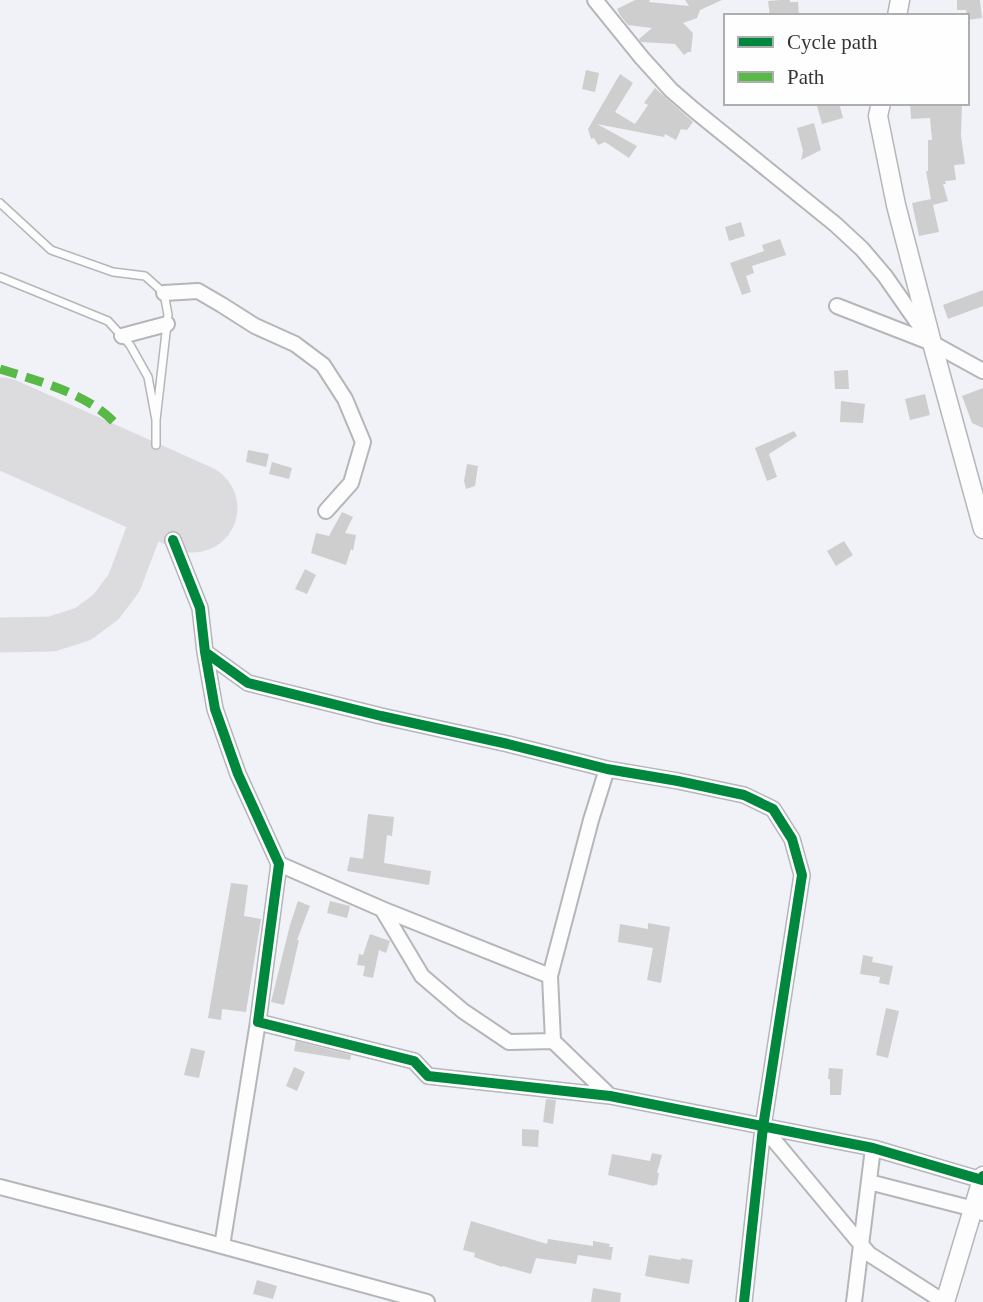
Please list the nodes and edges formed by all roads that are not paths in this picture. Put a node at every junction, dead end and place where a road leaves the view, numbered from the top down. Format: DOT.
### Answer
graph roads {
  1 [pos="595,0"];
  2 [pos="881,105"];
  3 [pos="0,202"];
  4 [pos="0,277"];
  5 [pos="164,293"];
  6 [pos="837,306"];
  7 [pos="167,324"];
  8 [pos="122,336"];
  9 [pos="932,343"];
  10 [pos="983,371"];
  11 [pos="156,420"];
  12 [pos="156,445"];
  13 [pos="326,511"];
  14 [pos="983,529"];
  15 [pos="173,540"];
  16 [pos="205,652"];
  17 [pos="607,769"];
  18 [pos="279,864"];
  19 [pos="382,909"];
  20 [pos="550,976"];
  21 [pos="258,1022"];
  22 [pos="553,1041"];
  23 [pos="610,1096"];
  24 [pos="763,1126"];
  25 [pos="873,1147"];
  26 [pos="983,1178"];
  27 [pos="869,1182"];
  28 [pos="0,1187"];
  29 [pos="978,1211"];
  30 [pos="861,1243"];
  31 [pos="222,1246"];
  32 [pos="427,1302"];
  33 [pos="744,1302"];
  34 [pos="854,1302"];
  35 [pos="945,1302"];
  1 -- 9 [label="street"];
  2 -- 9 [label="street"];
  3 -- 5 [label="lane"];
  4 -- 8 [label="lane"];
  5 -- 7 [label="lane"];
  5 -- 13 [label="street"];
  6 -- 9 [label="street"];
  7 -- 8 [label="street"];
  7 -- 11 [label="lane"];
  8 -- 11 [label="lane"];
  9 -- 10 [label="street"];
  9 -- 14 [label="street"];
  11 -- 12 [label="lane"];
  15 -- 16 [label="street"];
  16 -- 17 [label="street"];
  16 -- 18 [label="street"];
  17 -- 20 [label="street"];
  17 -- 24 [label="street"];
  18 -- 19 [label="street"];
  18 -- 21 [label="street"];
  19 -- 20 [label="street"];
  19 -- 22 [label="street"];
  20 -- 22 [label="street"];
  21 -- 23 [label="street"];
  21 -- 31 [label="street"];
  22 -- 23 [label="street"];
  23 -- 24 [label="street"];
  24 -- 25 [label="street"];
  24 -- 30 [label="street"];
  24 -- 33 [label="street"];
  25 -- 26 [label="street"];
  25 -- 27 [label="street"];
  26 -- 29 [label="street"];
  27 -- 29 [label="street"];
  27 -- 30 [label="street"];
  28 -- 31 [label="street"];
  29 -- 35 [label="street"];
  30 -- 34 [label="street"];
  30 -- 35 [label="street"];
  31 -- 32 [label="street"];
}
